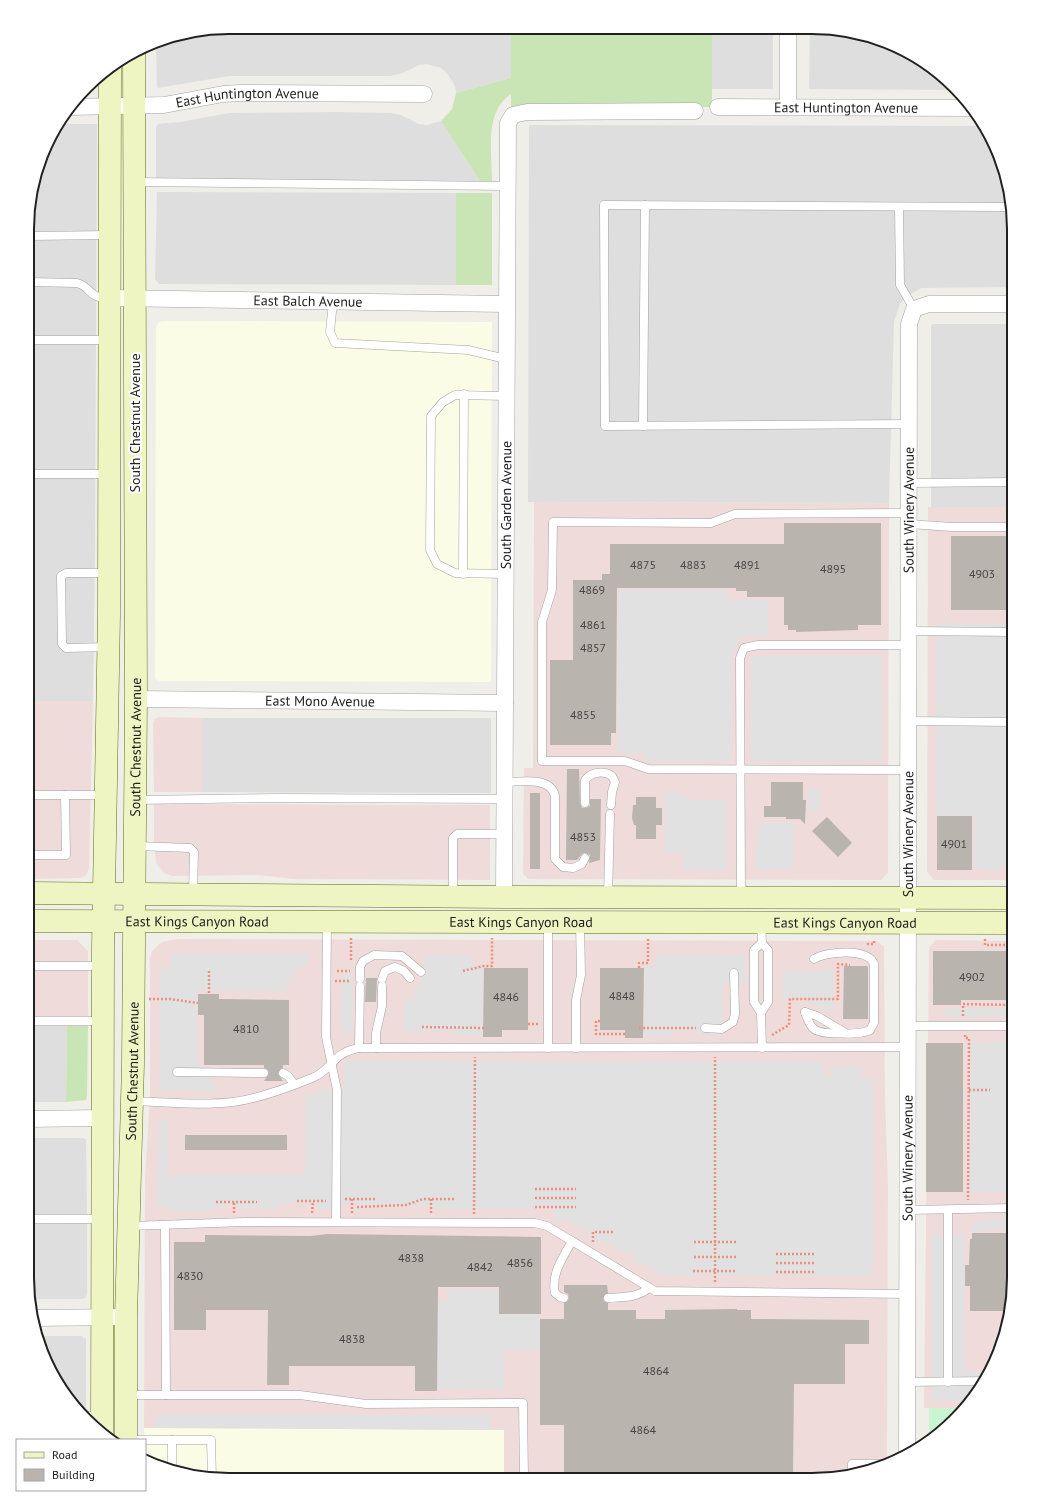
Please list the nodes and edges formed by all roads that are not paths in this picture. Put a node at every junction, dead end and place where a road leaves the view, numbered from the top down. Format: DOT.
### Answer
graph roads {
  1 [pos="788,34"];
  2 [pos="134,58"];
  3 [pos="110,74"];
  4 [pos="424,94"];
  5 [pos="76,107"];
  6 [pos="111,107"];
  7 [pos="135,107"];
  8 [pos="718,107"];
  9 [pos="788,107"];
  10 [pos="965,108"];
  11 [pos="696,111"];
  12 [pos="135,182"];
  13 [pos="506,186"];
  14 [pos="645,205"];
  15 [pos="899,207"];
  16 [pos="1006,207"];
  17 [pos="111,235"];
  18 [pos="34,236"];
  19 [pos="34,282"];
  20 [pos="110,298"];
  21 [pos="135,298"];
  22 [pos="333,301"];
  23 [pos="506,304"];
  24 [pos="1007,304"];
  25 [pos="914,309"];
  26 [pos="34,340"];
  27 [pos="110,340"];
  28 [pos="506,359"];
  29 [pos="464,394"];
  30 [pos="506,396"];
  31 [pos="908,424"];
  32 [pos="643,426"];
  33 [pos="34,474"];
  34 [pos="110,474"];
  35 [pos="1007,482"];
  36 [pos="908,483"];
  37 [pos="110,500"];
  38 [pos="135,500"];
  39 [pos="908,518"];
  40 [pos="1007,527"];
  41 [pos="109,573"];
  42 [pos="463,574"];
  43 [pos="505,574"];
  44 [pos="1007,632"];
  45 [pos="909,638"];
  46 [pos="109,648"];
  47 [pos="136,699"];
  48 [pos="505,703"];
  49 [pos="908,721"];
  50 [pos="1007,722"];
  51 [pos="740,770"];
  52 [pos="908,770"];
  53 [pos="505,782"];
  54 [pos="34,795"];
  55 [pos="65,795"];
  56 [pos="106,795"];
  57 [pos="505,799"];
  58 [pos="134,800"];
  59 [pos="585,803"];
  60 [pos="611,805"];
  61 [pos="610,814"];
  62 [pos="505,834"];
  63 [pos="133,846"];
  64 [pos="34,855"];
  65 [pos="585,858"];
  66 [pos="104,892"];
  67 [pos="133,892"];
  68 [pos="34,893"];
  69 [pos="193,893"];
  70 [pos="453,896"];
  71 [pos="504,897"];
  72 [pos="608,897"];
  73 [pos="908,897"];
  74 [pos="740,898"];
  75 [pos="1007,898"];
  76 [pos="104,921"];
  77 [pos="133,921"];
  78 [pos="326,921"];
  79 [pos="34,922"];
  80 [pos="548,922"];
  81 [pos="580,922"];
  82 [pos="908,922"];
  83 [pos="1007,923"];
  84 [pos="761,932"];
  85 [pos="814,959"];
  86 [pos="34,966"];
  87 [pos="103,966"];
  88 [pos="421,972"];
  89 [pos="734,973"];
  90 [pos="410,978"];
  91 [pos="761,1013"];
  92 [pos="34,1021"];
  93 [pos="102,1021"];
  94 [pos="908,1026"];
  95 [pos="1007,1026"];
  96 [pos="704,1028"];
  97 [pos="845,1033"];
  98 [pos="908,1047"];
  99 [pos="359,1048"];
  100 [pos="376,1048"];
  101 [pos="548,1048"];
  102 [pos="576,1048"];
  103 [pos="762,1048"];
  104 [pos="331,1063"];
  105 [pos="177,1072"];
  106 [pos="264,1073"];
  107 [pos="283,1073"];
  108 [pos="294,1084"];
  109 [pos="132,1101"];
  110 [pos="103,1118"];
  111 [pos="34,1119"];
  112 [pos="1007,1208"];
  113 [pos="908,1210"];
  114 [pos="948,1210"];
  115 [pos="102,1218"];
  116 [pos="34,1219"];
  117 [pos="336,1222"];
  118 [pos="128,1226"];
  119 [pos="166,1226"];
  120 [pos="572,1241"];
  121 [pos="649,1288"];
  122 [pos="908,1294"];
  123 [pos="564,1298"];
  124 [pos="608,1298"];
  125 [pos="102,1317"];
  126 [pos="126,1317"];
  127 [pos="38,1318"];
  128 [pos="978,1381"];
  129 [pos="908,1382"];
  130 [pos="948,1382"];
  131 [pos="126,1395"];
  132 [pos="166,1395"];
  133 [pos="96,1422"];
  134 [pos="126,1439"];
  135 [pos="146,1440"];
  136 [pos="172,1440"];
  137 [pos="907,1448"];
  138 [pos="172,1464"];
  139 [pos="871,1464"];
  140 [pos="852,1469"];
  141 [pos="212,1472"];
  142 [pos="524,1473"];
  1 -- 9 [label="street"];
  2 -- 7 [label="main road, South Chestnut Avenue"];
  3 -- 6 [label="main road, South Chestnut Avenue"];
  4 -- 7 [label="street, East Huntington Avenue"];
  5 -- 6 [label="street, East Huntington Avenue"];
  6 -- 7 [label="street, East Huntington Avenue"];
  6 -- 17 [label="main road, South Chestnut Avenue"];
  7 -- 12 [label="main road, South Chestnut Avenue"];
  8 -- 9 [label="street, East Huntington Avenue"];
  9 -- 10 [label="street, East Huntington Avenue"];
  11 -- 13 [label="street, South Garden Avenue"];
  12 -- 13 [label="lane"];
  12 -- 21 [label="main road, South Chestnut Avenue"];
  13 -- 23 [label="street, South Garden Avenue"];
  14 -- 15 [label="lane"];
  14 -- 32 [label="lane"];
  14 -- 32 [label="lane"];
  15 -- 16 [label="lane"];
  15 -- 25 [label="lane"];
  17 -- 18 [label="lane"];
  17 -- 20 [label="main road, South Chestnut Avenue"];
  19 -- 20 [label="lane"];
  20 -- 21 [label="street, East Balch Avenue"];
  20 -- 27 [label="main road, South Chestnut Avenue"];
  21 -- 22 [label="street, East Balch Avenue"];
  21 -- 38 [label="main road, South Chestnut Avenue"];
  22 -- 23 [label="street, East Balch Avenue"];
  22 -- 28 [label="lane"];
  23 -- 28 [label="street, South Garden Avenue"];
  24 -- 25 [label="street"];
  25 -- 31 [label="street, South Winery Avenue"];
  26 -- 27 [label="lane"];
  27 -- 34 [label="main road, South Chestnut Avenue"];
  28 -- 30 [label="street, South Garden Avenue"];
  29 -- 30 [label="lane"];
  29 -- 42 [label="lane"];
  29 -- 42 [label="lane"];
  30 -- 43 [label="street, South Garden Avenue"];
  31 -- 32 [label="lane"];
  31 -- 36 [label="street, South Winery Avenue"];
  33 -- 34 [label="lane"];
  34 -- 37 [label="main road, South Chestnut Avenue"];
  35 -- 36 [label="lane"];
  36 -- 39 [label="street, South Winery Avenue"];
  37 -- 38 [label="main road"];
  37 -- 41 [label="main road, South Chestnut Avenue"];
  38 -- 47 [label="main road, South Chestnut Avenue"];
  39 -- 40 [label="lane"];
  39 -- 45 [label="street, South Winery Avenue"];
  39 -- 51 [label="lane"];
  41 -- 46 [label="main road, South Chestnut Avenue"];
  41 -- 46 [label="lane"];
  42 -- 43 [label="lane"];
  43 -- 48 [label="street, South Garden Avenue"];
  44 -- 45 [label="lane"];
  45 -- 49 [label="street, South Winery Avenue"];
  45 -- 51 [label="lane"];
  46 -- 56 [label="main road, South Chestnut Avenue"];
  47 -- 48 [label="street, East Mono Avenue"];
  47 -- 58 [label="main road, South Chestnut Avenue"];
  48 -- 53 [label="street, South Garden Avenue"];
  49 -- 50 [label="lane"];
  49 -- 52 [label="street, South Winery Avenue"];
  51 -- 52 [label="lane"];
  51 -- 74 [label="lane"];
  52 -- 73 [label="street, South Winery Avenue"];
  53 -- 57 [label="street, South Garden Avenue"];
  53 -- 65 [label="lane"];
  54 -- 55 [label="lane"];
  55 -- 56 [label="lane"];
  55 -- 64 [label="lane"];
  56 -- 66 [label="main road, South Chestnut Avenue"];
  57 -- 58 [label="lane"];
  57 -- 62 [label="street, South Garden Avenue"];
  58 -- 63 [label="main road, South Chestnut Avenue"];
  59 -- 60 [label="lane"];
  61 -- 72 [label="lane"];
  62 -- 70 [label="lane"];
  62 -- 71 [label="street, South Garden Avenue"];
  63 -- 67 [label="main road, South Chestnut Avenue"];
  63 -- 69 [label="lane"];
  66 -- 67 [label="main road, East Kings Canyon Road"];
  66 -- 68 [label="main road, East Kings Canyon Road"];
  66 -- 76 [label="main road, South Chestnut Avenue"];
  67 -- 69 [label="main road, East Kings Canyon Road"];
  67 -- 77 [label="main road, South Chestnut Avenue"];
  69 -- 70 [label="main road, East Kings Canyon Road"];
  70 -- 71 [label="main road, East Kings Canyon Road"];
  71 -- 72 [label="main road, East Kings Canyon Road"];
  72 -- 74 [label="main road, East Kings Canyon Road"];
  73 -- 74 [label="main road, East Kings Canyon Road"];
  73 -- 75 [label="main road, East Kings Canyon Road"];
  73 -- 82 [label="street, South Winery Avenue"];
  76 -- 77 [label="main road, East Kings Canyon Road"];
  76 -- 79 [label="main road, East Kings Canyon Road"];
  76 -- 87 [label="main road, South Chestnut Avenue"];
  77 -- 78 [label="main road, East Kings Canyon Road"];
  77 -- 109 [label="main road, South Chestnut Avenue"];
  78 -- 80 [label="main road, East Kings Canyon Road"];
  78 -- 104 [label="lane"];
  80 -- 81 [label="main road, East Kings Canyon Road"];
  80 -- 101 [label="lane"];
  81 -- 84 [label="main road, East Kings Canyon Road"];
  81 -- 102 [label="lane"];
  82 -- 83 [label="main road, East Kings Canyon Road"];
  82 -- 84 [label="main road, East Kings Canyon Road"];
  82 -- 94 [label="street, South Winery Avenue"];
  84 -- 91 [label="lane"];
  84 -- 91 [label="lane"];
  85 -- 97 [label="lane"];
  86 -- 87 [label="lane"];
  87 -- 93 [label="main road, South Chestnut Avenue"];
  88 -- 99 [label="lane"];
  89 -- 96 [label="lane"];
  90 -- 100 [label="lane"];
  91 -- 103 [label="lane"];
  92 -- 93 [label="lane"];
  93 -- 110 [label="main road, South Chestnut Avenue"];
  94 -- 95 [label="lane"];
  94 -- 98 [label="street, South Winery Avenue"];
  97 -- 97 [label="lane"];
  98 -- 103 [label="lane"];
  98 -- 113 [label="street, South Winery Avenue"];
  99 -- 100 [label="lane"];
  99 -- 104 [label="lane"];
  100 -- 101 [label="lane"];
  101 -- 102 [label="lane"];
  102 -- 103 [label="lane"];
  104 -- 108 [label="lane"];
  104 -- 117 [label="lane"];
  105 -- 106 [label="lane"];
  107 -- 108 [label="lane"];
  108 -- 109 [label="lane"];
  109 -- 118 [label="main road, South Chestnut Avenue"];
  110 -- 111 [label="street"];
  110 -- 115 [label="main road, South Chestnut Avenue"];
  110 -- 118 [label="main road"];
  112 -- 114 [label="lane"];
  113 -- 114 [label="lane"];
  113 -- 122 [label="street, South Winery Avenue"];
  114 -- 130 [label="lane"];
  115 -- 116 [label="lane"];
  115 -- 125 [label="main road, South Chestnut Avenue"];
  117 -- 119 [label="lane"];
  117 -- 120 [label="lane"];
  118 -- 119 [label="lane"];
  118 -- 126 [label="main road, South Chestnut Avenue"];
  119 -- 132 [label="lane"];
  120 -- 121 [label="lane"];
  120 -- 123 [label="lane"];
  121 -- 122 [label="lane"];
  121 -- 124 [label="lane"];
  122 -- 129 [label="street, South Winery Avenue"];
  125 -- 126 [label="street"];
  125 -- 127 [label="street"];
  125 -- 133 [label="main road, South Chestnut Avenue"];
  126 -- 131 [label="main road, South Chestnut Avenue"];
  128 -- 130 [label="lane"];
  129 -- 130 [label="lane"];
  129 -- 137 [label="street, South Winery Avenue"];
  131 -- 132 [label="lane"];
  131 -- 134 [label="main road, South Chestnut Avenue"];
  132 -- 142 [label="lane"];
  135 -- 136 [label="lane"];
  136 -- 138 [label="lane"];
  136 -- 141 [label="lane"];
  139 -- 140 [label="lane"];
}
